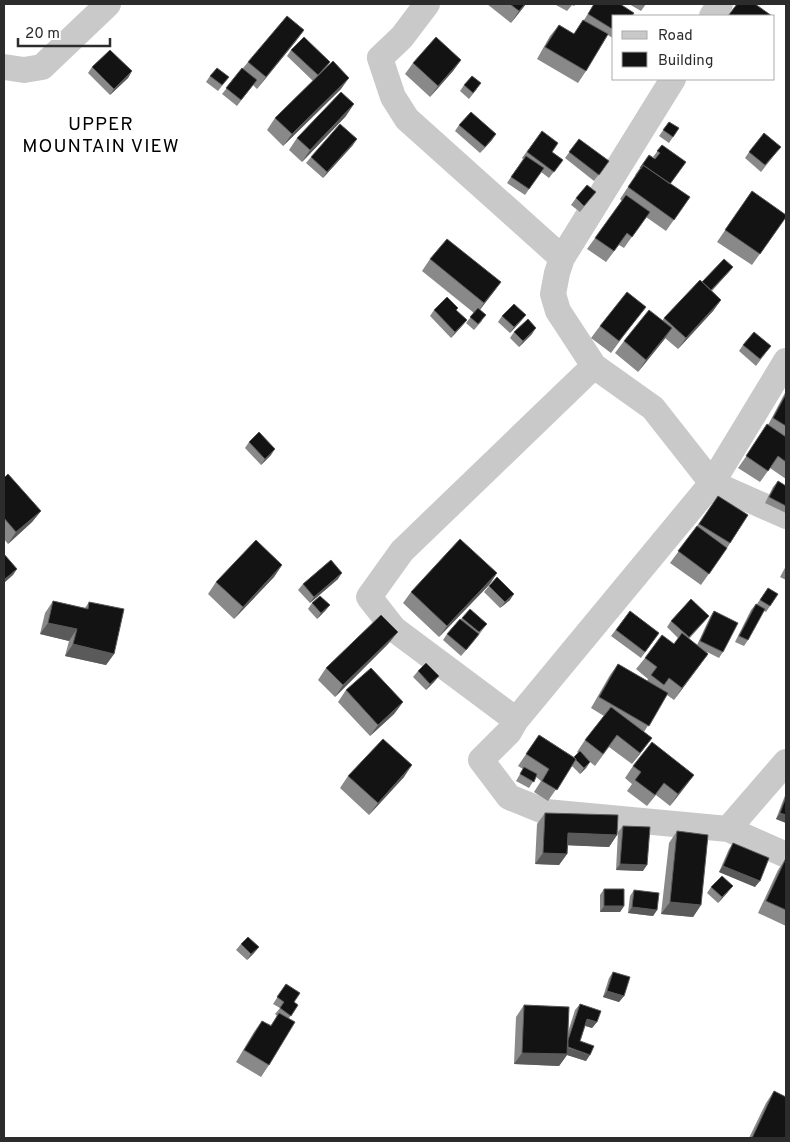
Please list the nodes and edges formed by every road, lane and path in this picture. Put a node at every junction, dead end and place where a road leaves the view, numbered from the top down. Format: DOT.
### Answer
graph roads {
  1 [pos="108,4"];
  2 [pos="428,4"];
  3 [pos="720,4"];
  4 [pos="713,15"];
  5 [pos="4,67"];
  6 [pos="672,80"];
  7 [pos="562,258"];
  8 [pos="786,361"];
  9 [pos="594,366"];
  10 [pos="712,483"];
  11 [pos="786,516"];
  12 [pos="516,720"];
  13 [pos="786,762"];
  14 [pos="728,829"];
  15 [pos="786,855"];
  1 -- 5 [label="street"];
  2 -- 7 [label="street"];
  3 -- 4 [label="street"];
  6 -- 7 [label="street"];
  7 -- 9 [label="street"];
  8 -- 10 [label="street"];
  9 -- 10 [label="street"];
  9 -- 12 [label="street"];
  10 -- 11 [label="street"];
  10 -- 12 [label="street"];
  12 -- 14 [label="street"];
  13 -- 14 [label="street"];
  14 -- 15 [label="street"];
}
